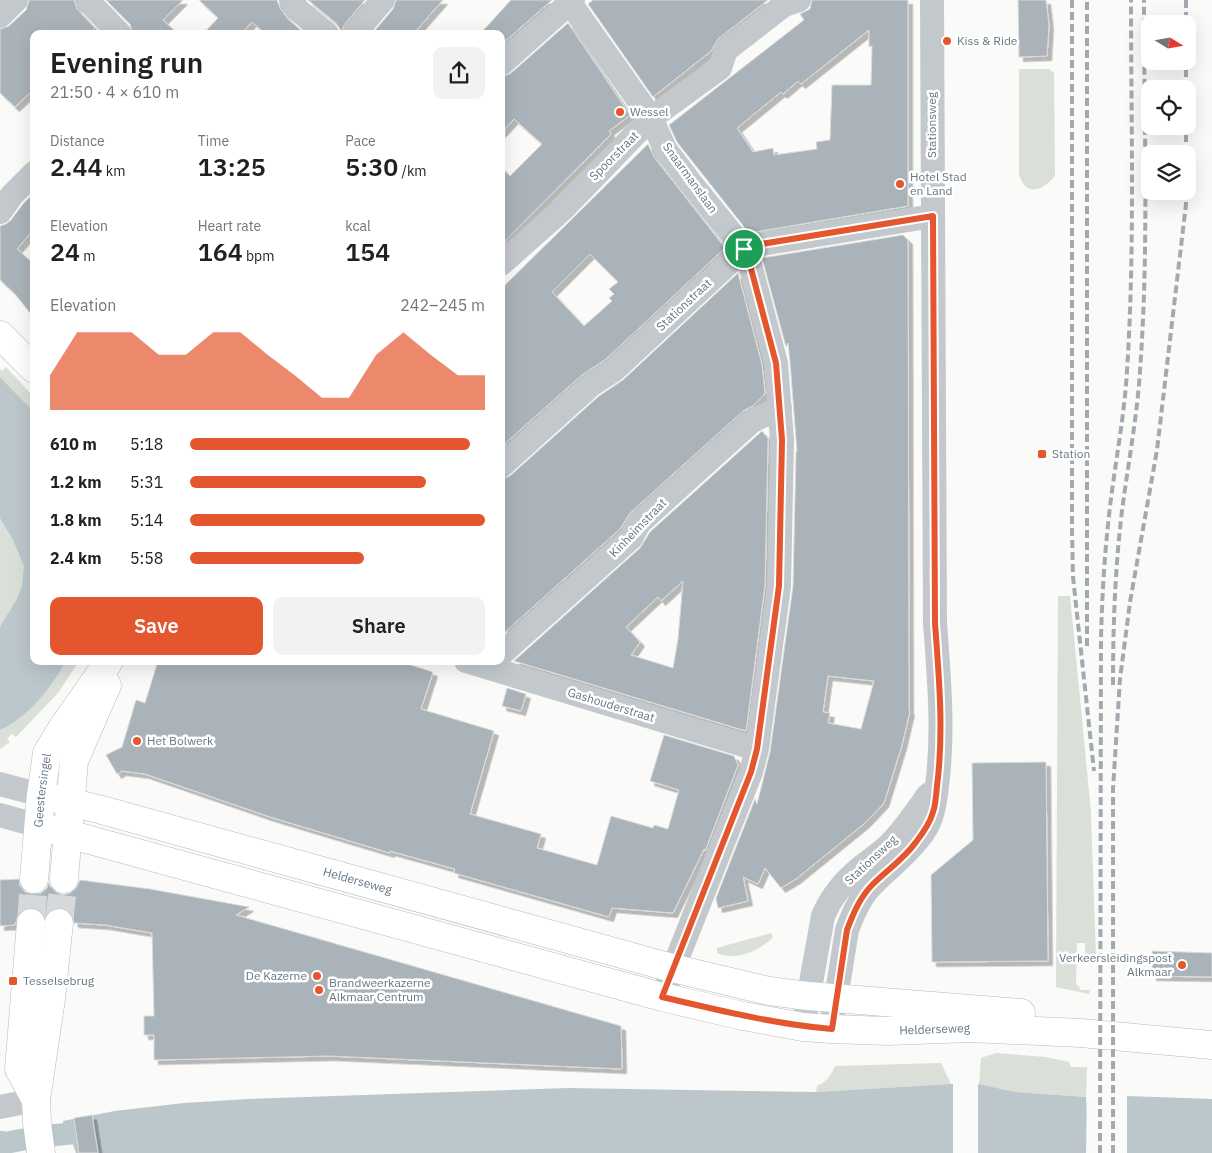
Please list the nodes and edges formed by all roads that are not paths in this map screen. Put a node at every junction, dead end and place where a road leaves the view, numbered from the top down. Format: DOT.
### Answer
graph roads {
  1 [pos="16,0"];
  2 [pos="87,0"];
  3 [pos="291,0"];
  4 [pos="383,0"];
  5 [pos="799,0"];
  6 [pos="932,0"];
  7 [pos="570,1"];
  8 [pos="0,16"];
  9 [pos="116,30"];
  10 [pos="322,30"];
  11 [pos="357,30"];
  12 [pos="505,60"];
  13 [pos="651,118"];
  14 [pos="30,177"];
  15 [pos="0,212"];
  16 [pos="933,216"];
  17 [pos="744,249"];
  18 [pos="505,260"];
  19 [pos="0,335"];
  20 [pos="30,365"];
  21 [pos="780,408"];
  22 [pos="505,462"];
  23 [pos="505,646"];
  24 [pos="106,665"];
  25 [pos="114,665"];
  26 [pos="499,665"];
  27 [pos="757,749"];
  28 [pos="0,784"];
  29 [pos="936,790"];
  30 [pos="41,795"];
  31 [pos="71,802"];
  32 [pos="0,815"];
  33 [pos="39,826"];
  34 [pos="68,833"];
  35 [pos="34,878"];
  36 [pos="64,879"];
  37 [pos="31,923"];
  38 [pos="59,923"];
  39 [pos="675,962"];
  40 [pos="808,996"];
  41 [pos="662,997"];
  42 [pos="836,999"];
  43 [pos="1212,1026"];
  44 [pos="803,1027"];
  45 [pos="832,1029"];
  46 [pos="1212,1045"];
  47 [pos="0,1108"];
  48 [pos="36,1112"];
  49 [pos="42,1153"];
  1 -- 8 [label="street"];
  2 -- 9 [label="street"];
  3 -- 10 [label="street"];
  4 -- 11 [label="street"];
  5 -- 13 [label="street, Spoorstraat"];
  6 -- 16 [label="street, Stationsweg"];
  7 -- 12 [label="street"];
  7 -- 13 [label="street, Snaarmanslaan"];
  13 -- 17 [label="street, Snaarmanslaan"];
  13 -- 18 [label="street, Spoorstraat"];
  14 -- 15 [label="street"];
  16 -- 17 [label="street, Stationstraat"];
  16 -- 29 [label="street, Stationsweg"];
  17 -- 21 [label="street, Snaarmanslaan"];
  17 -- 22 [label="street, Stationstraat"];
  19 -- 20 [label="main road"];
  21 -- 23 [label="street, Kinheimstraat"];
  21 -- 27 [label="street, Snaarmanslaan"];
  24 -- 30 [label="main road, Geestersingel"];
  25 -- 31 [label="main road, Geestersingel"];
  26 -- 27 [label="street, Gashouderstraat"];
  27 -- 39 [label="street, Snaarmanslaan"];
  28 -- 30 [label="street"];
  29 -- 40 [label="street, Stationsweg"];
  29 -- 42 [label="street, Stationsweg"];
  30 -- 31 [label="main road, Helderseweg"];
  30 -- 33 [label="main road, Geestersingel"];
  31 -- 34 [label="main road, Geestersingel"];
  31 -- 39 [label="main road, Helderseweg"];
  32 -- 33 [label="street"];
  33 -- 34 [label="main road, Helderseweg"];
  33 -- 35 [label="main road, Geestersingel"];
  34 -- 36 [label="main road, Geestersingel"];
  34 -- 41 [label="main road, Helderseweg"];
  37 -- 48 [label="main road"];
  38 -- 48 [label="main road"];
  39 -- 40 [label="main road, Helderseweg"];
  39 -- 41 [label="street"];
  40 -- 42 [label="main road, Helderseweg"];
  40 -- 44 [label="street, Stationsweg"];
  41 -- 44 [label="main road, Helderseweg"];
  42 -- 43 [label="main road, Helderseweg"];
  42 -- 45 [label="street, Stationsweg"];
  44 -- 45 [label="main road, Helderseweg"];
  45 -- 46 [label="main road, Helderseweg"];
  47 -- 48 [label="street"];
  48 -- 49 [label="main road"];
}
